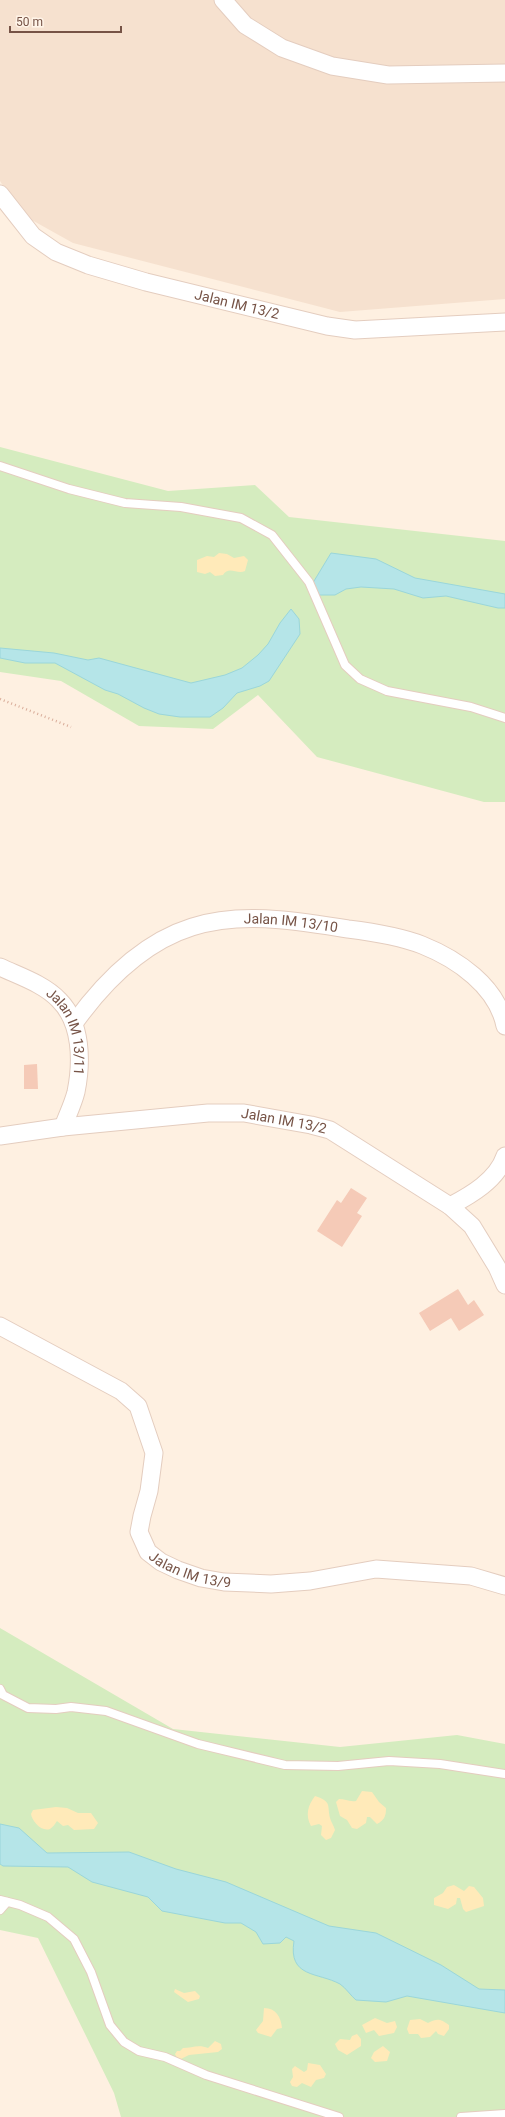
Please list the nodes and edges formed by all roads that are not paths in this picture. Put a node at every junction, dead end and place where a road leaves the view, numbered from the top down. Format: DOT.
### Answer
graph roads {
  1 [pos="223,0"];
  2 [pos="505,73"];
  3 [pos="0,194"];
  4 [pos="505,322"];
  5 [pos="0,466"];
  6 [pos="505,718"];
  7 [pos="0,967"];
  8 [pos="74,1022"];
  9 [pos="505,1026"];
  10 [pos="63,1127"];
  11 [pos="0,1136"];
  12 [pos="505,1156"];
  13 [pos="450,1206"];
  14 [pos="505,1285"];
  15 [pos="0,1326"];
  16 [pos="500,1584"];
  17 [pos="0,1689"];
  18 [pos="505,1774"];
  19 [pos="3,1901"];
  20 [pos="0,1910"];
  21 [pos="505,2114"];
  22 [pos="339,2117"];
  23 [pos="461,2117"];
  1 -- 2 [label="street"];
  3 -- 4 [label="street, Jalan IM 13/2"];
  5 -- 6 [label="lane"];
  7 -- 8 [label="street, Jalan IM 13/11"];
  8 -- 9 [label="street, Jalan IM 13/10"];
  8 -- 10 [label="street, Jalan IM 13/11"];
  10 -- 11 [label="street, Jalan IM 13/2"];
  10 -- 13 [label="street, Jalan IM 13/2"];
  12 -- 13 [label="street"];
  13 -- 14 [label="street, Jalan IM 13/2"];
  15 -- 16 [label="street, Jalan IM 13/9"];
  17 -- 18 [label="lane"];
  19 -- 20 [label="lane"];
  19 -- 22 [label="lane"];
  21 -- 23 [label="lane"];
}
